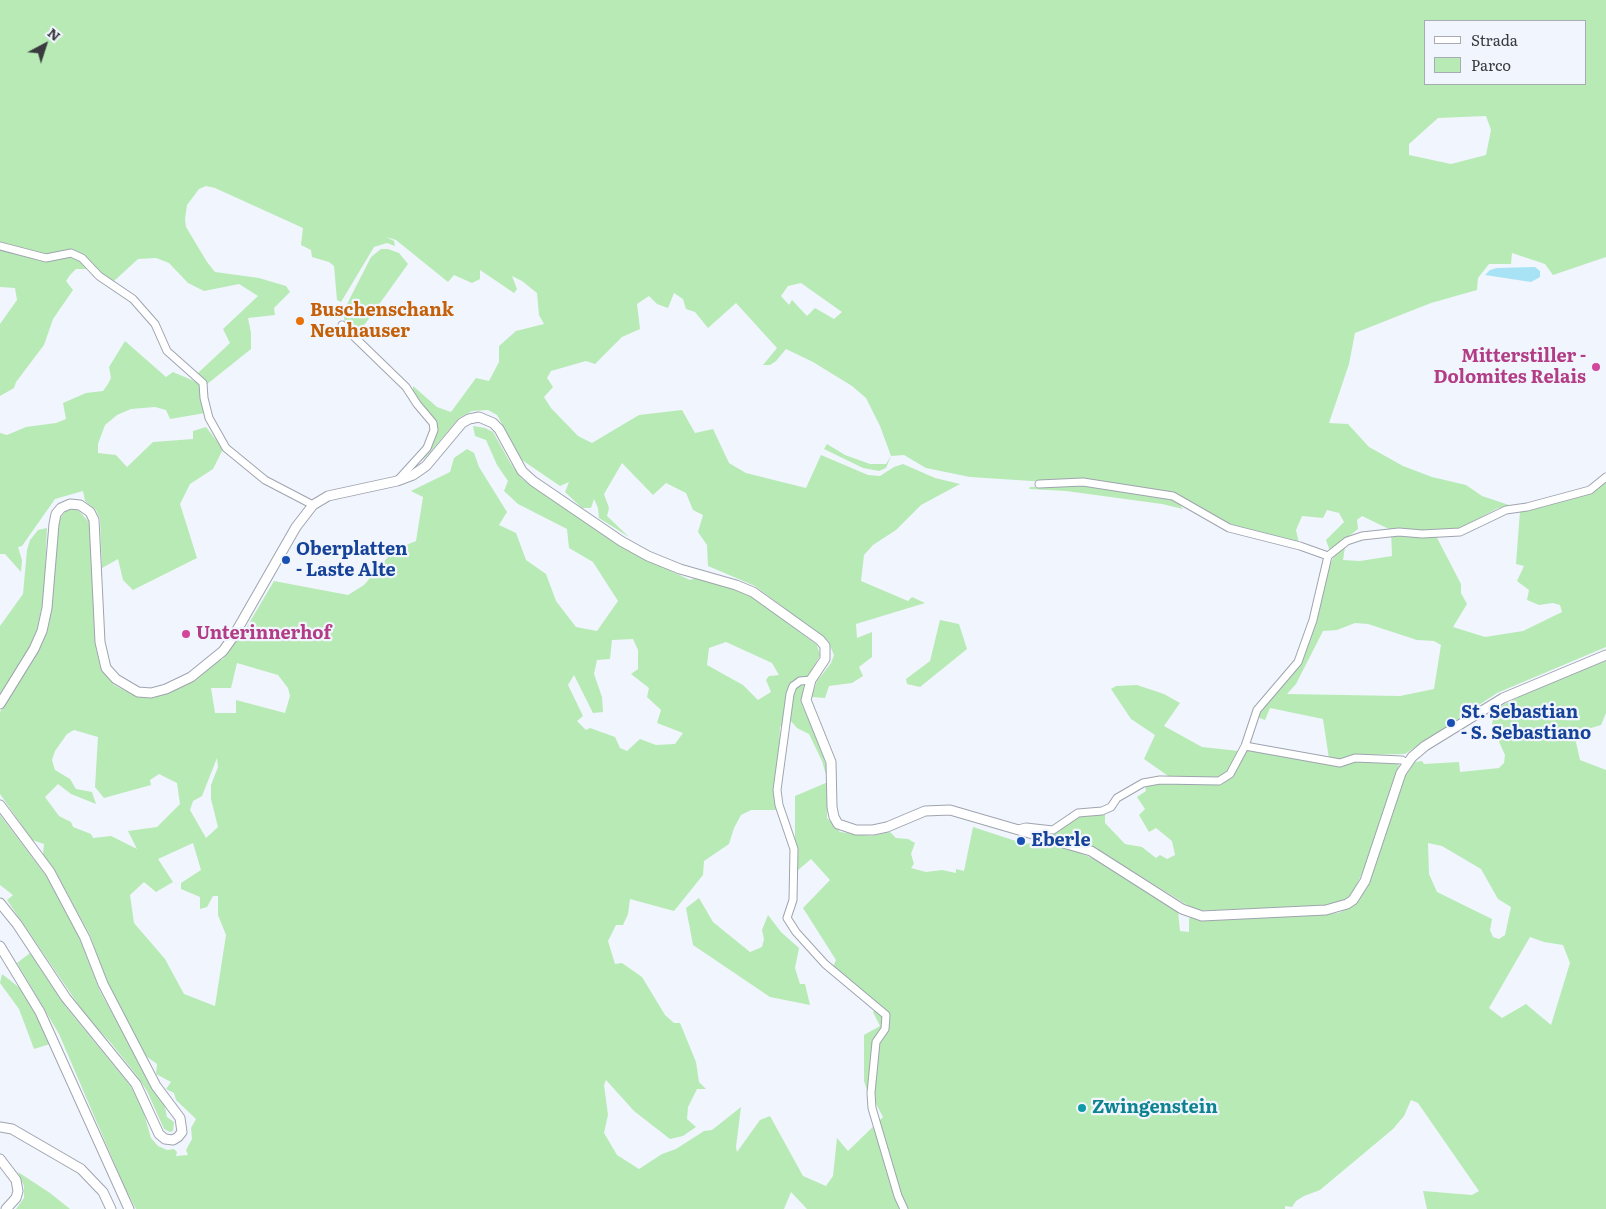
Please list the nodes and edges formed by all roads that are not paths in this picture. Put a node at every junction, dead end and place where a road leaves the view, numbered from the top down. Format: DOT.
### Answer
graph roads {
  1 [pos="0,246"];
  2 [pos="342,325"];
  3 [pos="1606,477"];
  4 [pos="397,481"];
  5 [pos="1039,484"];
  6 [pos="314,505"];
  7 [pos="1328,556"];
  8 [pos="1606,655"];
  9 [pos="811,680"];
  10 [pos="0,704"];
  11 [pos="1245,746"];
  12 [pos="1407,764"];
  13 [pos="0,805"];
  14 [pos="1015,830"];
  15 [pos="0,903"];
  16 [pos="0,946"];
  17 [pos="0,1127"];
  18 [pos="0,1159"];
  19 [pos="6,1209"];
  20 [pos="111,1209"];
  21 [pos="129,1209"];
  22 [pos="904,1209"];
  1 -- 6 [label="street"];
  2 -- 4 [label="street"];
  3 -- 7 [label="street"];
  4 -- 6 [label="main road"];
  4 -- 9 [label="main road"];
  5 -- 7 [label="street"];
  6 -- 10 [label="main road"];
  7 -- 11 [label="street"];
  8 -- 12 [label="main road"];
  9 -- 14 [label="main road"];
  9 -- 22 [label="street"];
  11 -- 12 [label="street"];
  11 -- 14 [label="street"];
  12 -- 14 [label="main road"];
  13 -- 15 [label="main road"];
  16 -- 21 [label="main road"];
  17 -- 20 [label="main road"];
  18 -- 19 [label="main road"];
}
